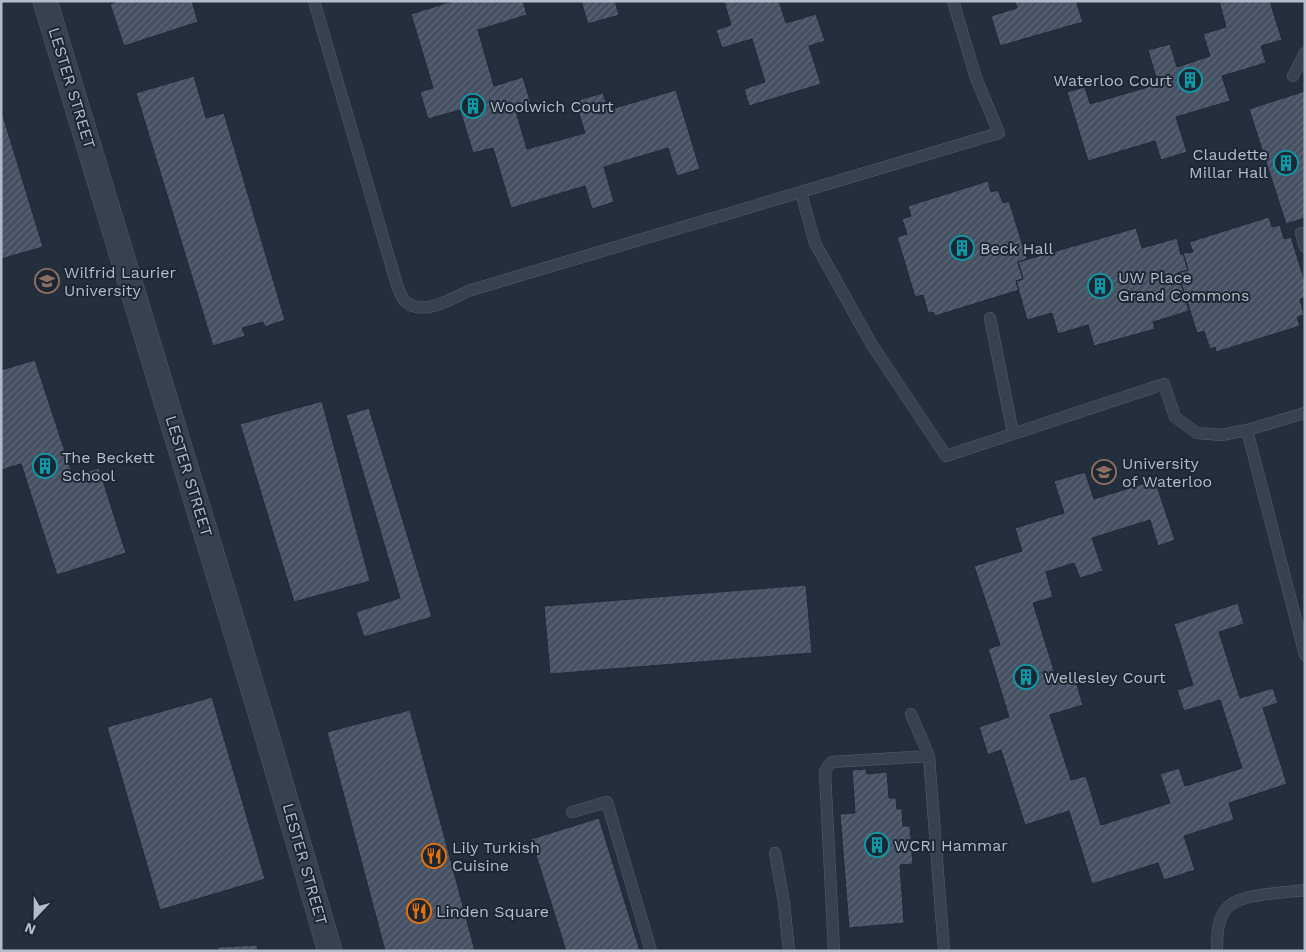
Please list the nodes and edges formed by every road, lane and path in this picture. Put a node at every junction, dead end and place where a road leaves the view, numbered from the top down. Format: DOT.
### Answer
graph roads {
  1 [pos="45,1"];
  2 [pos="314,1"];
  3 [pos="954,1"];
  4 [pos="1305,53"];
  5 [pos="1293,76"];
  6 [pos="801,193"];
  7 [pos="1301,233"];
  8 [pos="1305,247"];
  9 [pos="990,318"];
  10 [pos="1305,413"];
  11 [pos="1247,430"];
  12 [pos="1014,433"];
  13 [pos="1305,655"];
  14 [pos="910,714"];
  15 [pos="929,756"];
  16 [pos="572,812"];
  17 [pos="775,853"];
  18 [pos="1305,890"];
  19 [pos="330,951"];
  20 [pos="651,951"];
  21 [pos="789,951"];
  22 [pos="834,951"];
  23 [pos="944,951"];
  24 [pos="1217,951"];
  1 -- 19 [label="street, LESTER STREET"];
  2 -- 6 [label="lane"];
  3 -- 6 [label="lane"];
  4 -- 5 [label="lane"];
  6 -- 12 [label="lane"];
  7 -- 8 [label="lane"];
  9 -- 12 [label="lane"];
  10 -- 11 [label="lane"];
  11 -- 12 [label="lane"];
  11 -- 13 [label="lane"];
  14 -- 15 [label="lane"];
  15 -- 22 [label="lane"];
  15 -- 23 [label="lane"];
  16 -- 20 [label="lane"];
  17 -- 21 [label="lane"];
  18 -- 24 [label="lane"];
}
